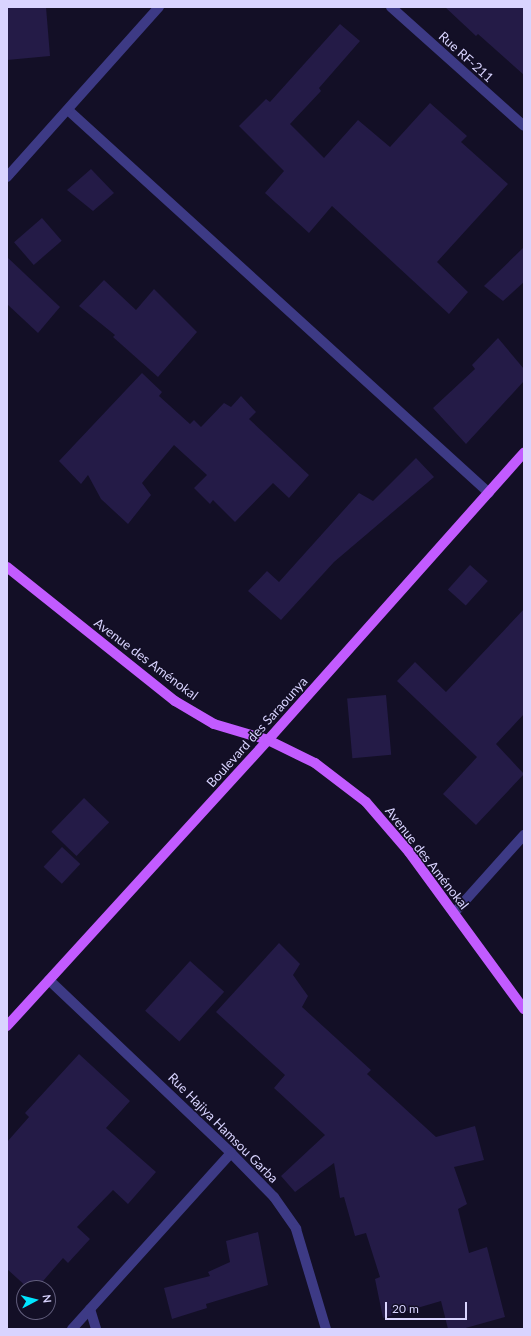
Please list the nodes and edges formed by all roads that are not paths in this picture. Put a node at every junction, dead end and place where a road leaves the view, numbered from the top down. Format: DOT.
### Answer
graph roads {
  1 [pos="159,7"];
  2 [pos="391,7"];
  3 [pos="68,110"];
  4 [pos="524,126"];
  5 [pos="7,177"];
  6 [pos="524,454"];
  7 [pos="489,493"];
  8 [pos="7,567"];
  9 [pos="268,740"];
  10 [pos="524,835"];
  11 [pos="454,913"];
  12 [pos="49,980"];
  13 [pos="524,1009"];
  14 [pos="7,1026"];
  15 [pos="231,1153"];
  16 [pos="90,1309"];
  17 [pos="72,1329"];
  18 [pos="96,1329"];
  19 [pos="326,1329"];
  1 -- 3 [label="street"];
  2 -- 4 [label="street, Rue RF-211"];
  3 -- 5 [label="street"];
  3 -- 7 [label="street"];
  6 -- 7 [label="main road, Boulevard des Saraounya"];
  7 -- 9 [label="main road, Boulevard des Saraounya"];
  8 -- 9 [label="main road, Avenue des Aménokal"];
  9 -- 11 [label="main road, Avenue des Aménokal"];
  9 -- 12 [label="main road, Boulevard des Saraounya"];
  10 -- 11 [label="street"];
  11 -- 13 [label="main road, Avenue des Aménokal"];
  12 -- 14 [label="main road, Boulevard des Saraounya"];
  12 -- 15 [label="street, Rue Hajiya Hamsou Garba"];
  15 -- 16 [label="street"];
  15 -- 19 [label="street, Rue Hajiya Hamsou Garba"];
  16 -- 17 [label="street"];
  16 -- 18 [label="street"];
}
